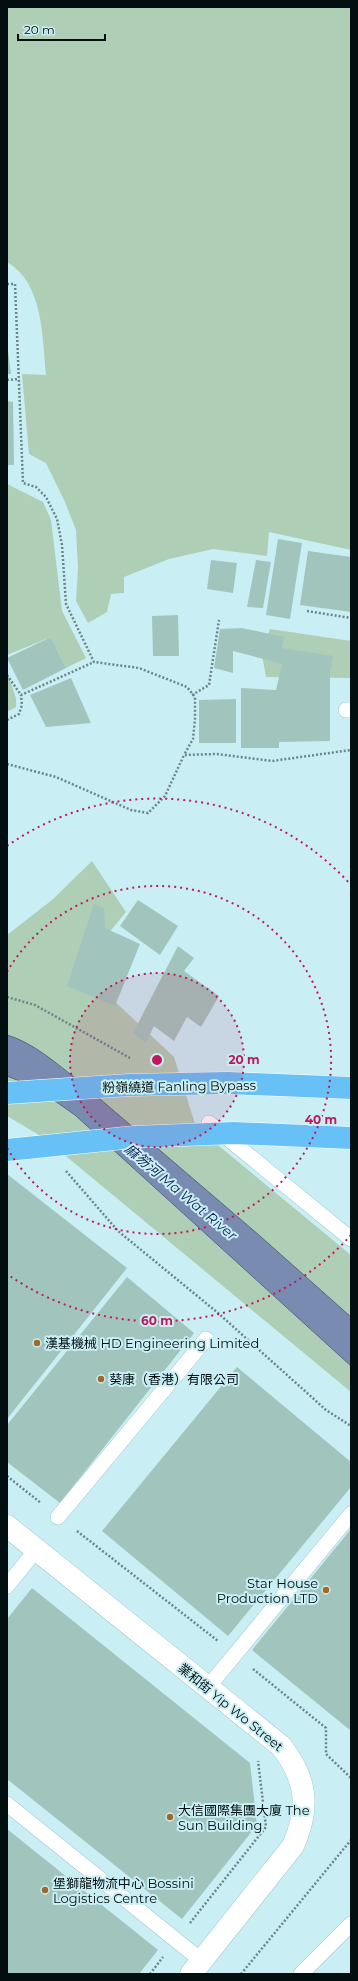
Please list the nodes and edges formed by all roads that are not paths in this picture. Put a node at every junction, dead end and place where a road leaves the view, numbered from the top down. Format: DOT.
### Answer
graph roads {
  1 [pos="351,1088"];
  2 [pos="7,1093"];
  3 [pos="209,1123"];
  4 [pos="351,1138"];
  5 [pos="7,1150"];
  6 [pos="351,1239"];
  7 [pos="206,1339"];
  8 [pos="351,1514"];
  9 [pos="58,1516"];
  10 [pos="7,1526"];
  11 [pos="36,1550"];
  12 [pos="7,1586"];
  13 [pos="208,1687"];
  14 [pos="7,1804"];
  15 [pos="351,1924"];
  16 [pos="196,1967"];
  17 [pos="301,1974"];
  1 -- 2 [label="highway, 粉嶺繞道 Fanling Bypass, bridge"];
  3 -- 6 [label="lane"];
  4 -- 5 [label="highway, bridge"];
  7 -- 9 [label="lane"];
  8 -- 13 [label="lane"];
  10 -- 11 [label="street, 業和街 Yip Wo Street"];
  11 -- 12 [label="lane"];
  11 -- 13 [label="street, 業和街 Yip Wo Street"];
  13 -- 16 [label="street, 業和街 Yip Wo Street"];
  14 -- 16 [label="lane"];
  15 -- 17 [label="lane"];
}
